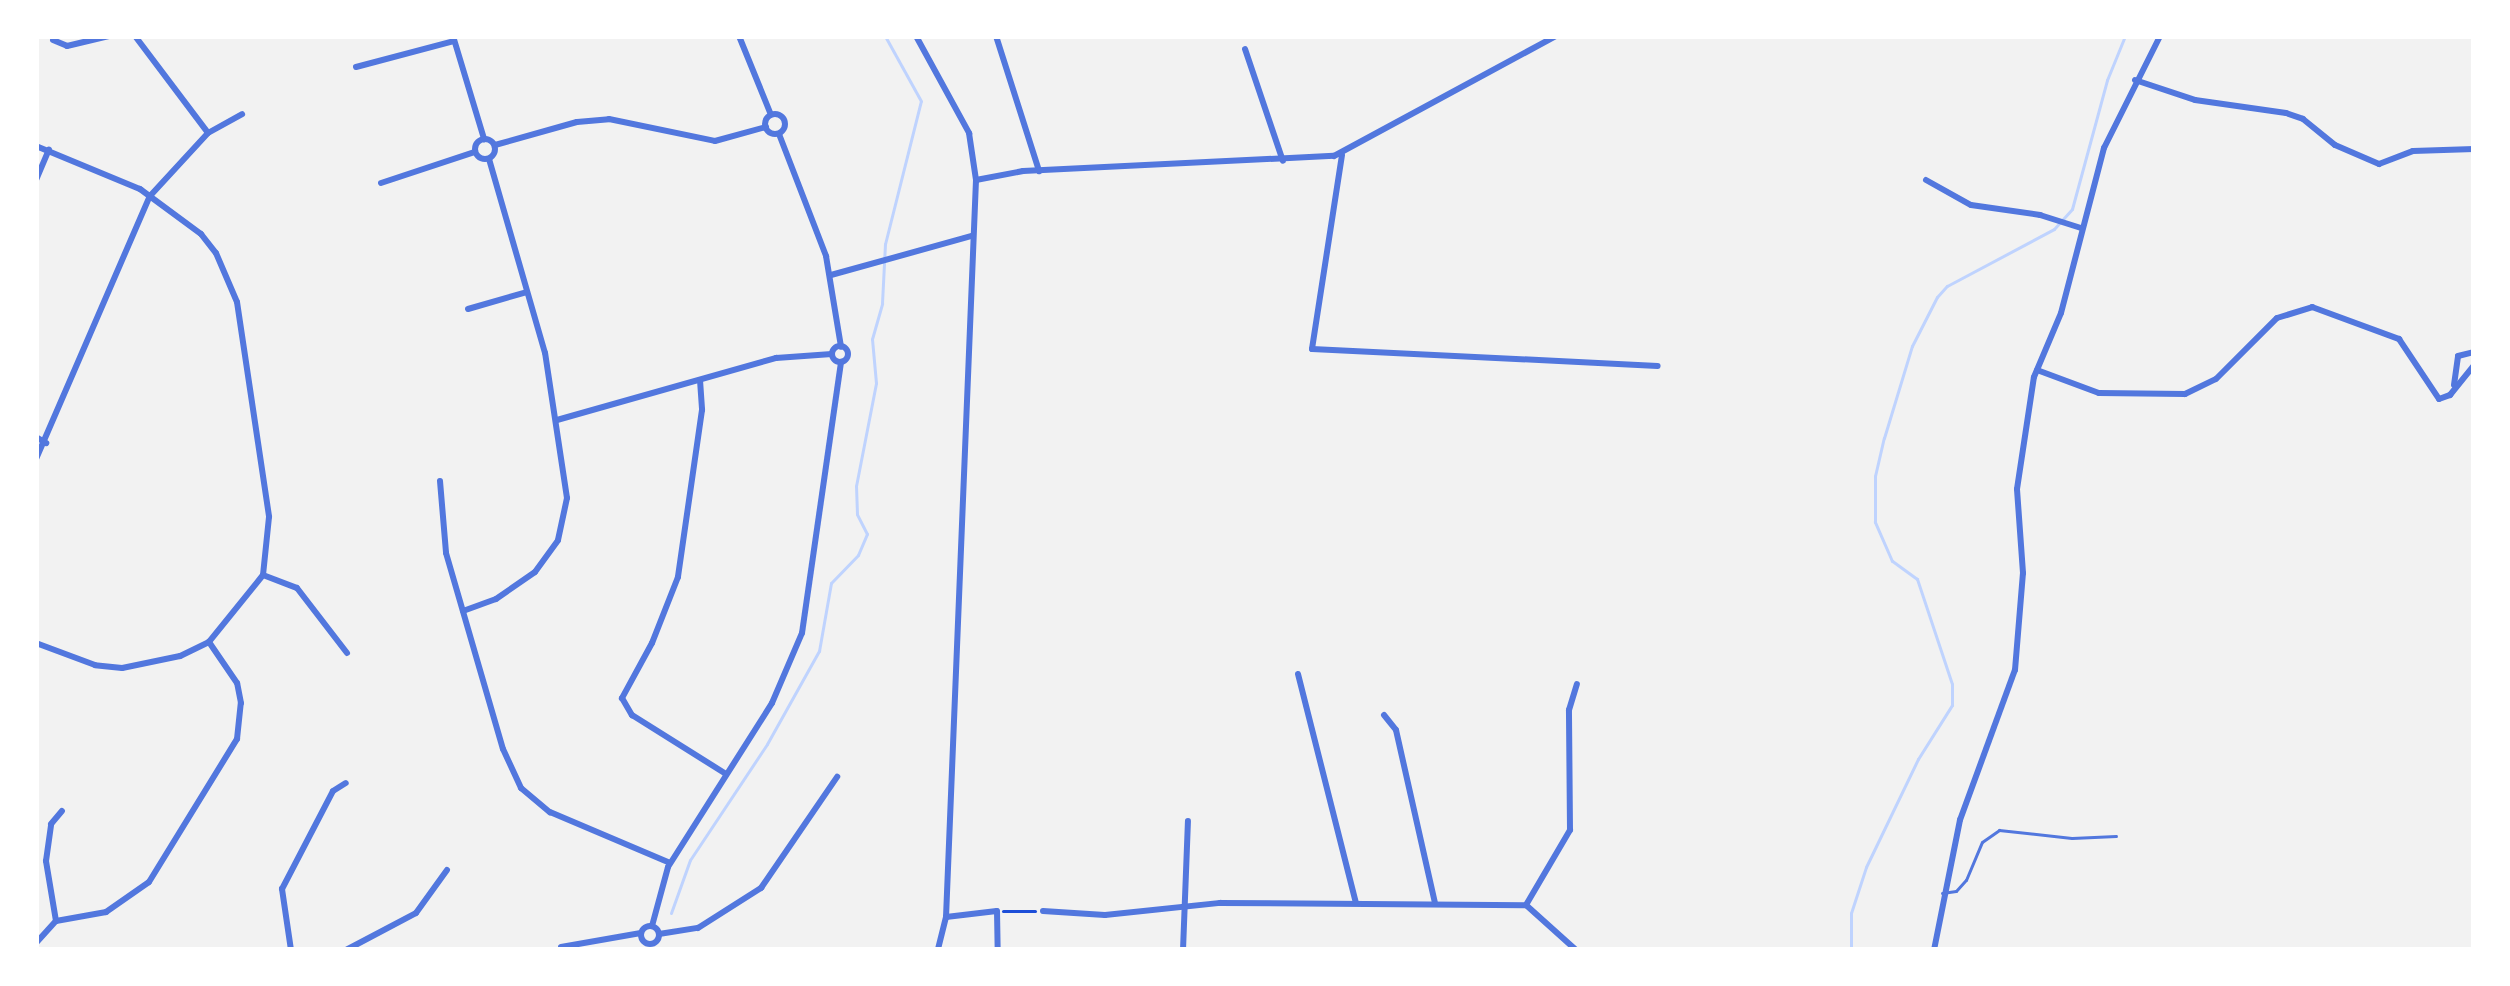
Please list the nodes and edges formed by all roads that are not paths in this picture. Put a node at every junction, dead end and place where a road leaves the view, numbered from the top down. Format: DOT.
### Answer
graph roads {
  1 [pos="109,36"];
  2 [pos="135,36"];
  3 [pos="739,36"];
  4 [pos="916,36"];
  5 [pos="996,36"];
  6 [pos="1556,36"];
  7 [pos="2160,36"];
  8 [pos="453,39"];
  9 [pos="53,40"];
  10 [pos="1245,49"];
  11 [pos="356,67"];
  12 [pos="2134,80"];
  13 [pos="242,114"];
  14 [pos="771,115"];
  15 [pos="766,127"];
  16 [pos="208,134"];
  17 [pos="779,134"];
  18 [pos="484,139"];
  19 [pos="36,146"];
  20 [pos="495,146"];
  21 [pos="2474,149"];
  22 [pos="49,150"];
  23 [pos="476,152"];
  24 [pos="1342,153"];
  25 [pos="489,158"];
  26 [pos="1283,161"];
  27 [pos="1039,171"];
  28 [pos="36,180"];
  29 [pos="976,180"];
  30 [pos="1926,180"];
  31 [pos="381,182"];
  32 [pos="150,196"];
  33 [pos="2081,229"];
  34 [pos="972,236"];
  35 [pos="831,275"];
  36 [pos="527,292"];
  37 [pos="468,309"];
  38 [pos="841,347"];
  39 [pos="2474,352"];
  40 [pos="832,353"];
  41 [pos="841,362"];
  42 [pos="2474,365"];
  43 [pos="1658,366"];
  44 [pos="2037,370"];
  45 [pos="700,380"];
  46 [pos="2454,388"];
  47 [pos="557,420"];
  48 [pos="36,437"];
  49 [pos="46,443"];
  50 [pos="36,460"];
  51 [pos="440,481"];
  52 [pos="263,575"];
  53 [pos="463,611"];
  54 [pos="209,642"];
  55 [pos="36,643"];
  56 [pos="346,653"];
  57 [pos="1298,674"];
  58 [pos="1577,684"];
  59 [pos="1384,716"];
  60 [pos="727,775"];
  61 [pos="837,777"];
  62 [pos="346,783"];
  63 [pos="62,811"];
  64 [pos="1188,821"];
  65 [pos="2116,836"];
  66 [pos="670,863"];
  67 [pos="447,870"];
  68 [pos="1942,893"];
  69 [pos="1356,903"];
  70 [pos="1435,903"];
  71 [pos="1188,904"];
  72 [pos="1526,905"];
  73 [pos="1043,911"];
  74 [pos="946,917"];
  75 [pos="56,920"];
  76 [pos="652,926"];
  77 [pos="641,933"];
  78 [pos="659,934"];
  79 [pos="36,943"];
  80 [pos="561,947"];
  81 [pos="649,947"];
  82 [pos="291,950"];
  83 [pos="346,950"];
  84 [pos="938,950"];
  85 [pos="998,950"];
  86 [pos="1183,950"];
  87 [pos="1576,950"];
  88 [pos="1934,950"];
  1 -- 9 [label="street"];
  2 -- 16 [label="street"];
  3 -- 14 [label="street"];
  4 -- 29 [label="street"];
  5 -- 27 [label="street"];
  6 -- 24 [label="street"];
  7 -- 12 [label="street"];
  8 -- 11 [label="street"];
  8 -- 18 [label="street"];
  10 -- 26 [label="street"];
  12 -- 21 [label="street"];
  12 -- 33 [label="street"];
  13 -- 16 [label="street"];
  14 -- 15 [label="street"];
  14 -- 17 [label="street"];
  15 -- 17 [label="street"];
  15 -- 20 [label="street"];
  16 -- 32 [label="street"];
  17 -- 35 [label="street"];
  18 -- 20 [label="street"];
  18 -- 23 [label="street"];
  19 -- 22 [label="street"];
  20 -- 25 [label="street"];
  22 -- 28 [label="street"];
  22 -- 32 [label="street"];
  23 -- 25 [label="street"];
  23 -- 31 [label="street"];
  24 -- 26 [label="street"];
  24 -- 43 [label="street"];
  25 -- 36 [label="street"];
  26 -- 27 [label="street"];
  27 -- 29 [label="street"];
  29 -- 34 [label="street"];
  30 -- 33 [label="street"];
  32 -- 49 [label="street"];
  32 -- 52 [label="street"];
  33 -- 44 [label="street"];
  34 -- 35 [label="street"];
  34 -- 74 [label="street"];
  35 -- 38 [label="street"];
  36 -- 37 [label="street"];
  36 -- 47 [label="street"];
  38 -- 40 [label="street"];
  38 -- 41 [label="street"];
  39 -- 46 [label="street"];
  40 -- 41 [label="street"];
  40 -- 45 [label="street"];
  41 -- 60 [label="street"];
  42 -- 46 [label="street"];
  44 -- 46 [label="street"];
  44 -- 68 [label="street"];
  45 -- 47 [label="street"];
  45 -- 60 [label="street"];
  47 -- 53 [label="street"];
  48 -- 49 [label="street"];
  49 -- 50 [label="street"];
  51 -- 53 [label="street"];
  52 -- 54 [label="street"];
  52 -- 56 [label="street"];
  53 -- 66 [label="street"];
  54 -- 55 [label="street"];
  54 -- 75 [label="street"];
  57 -- 69 [label="street"];
  58 -- 72 [label="street"];
  59 -- 70 [label="street"];
  60 -- 66 [label="street"];
  61 -- 78 [label="street"];
  62 -- 82 [label="street"];
  63 -- 75 [label="street"];
  64 -- 71 [label="street"];
  65 -- 68 [label="lane"];
  66 -- 76 [label="street"];
  67 -- 83 [label="street"];
  68 -- 88 [label="street"];
  69 -- 70 [label="street"];
  69 -- 71 [label="street"];
  70 -- 72 [label="street"];
  71 -- 73 [label="street"];
  71 -- 86 [label="street"];
  72 -- 87 [label="street"];
  74 -- 84 [label="street"];
  74 -- 85 [label="street"];
  75 -- 79 [label="street"];
  76 -- 77 [label="street"];
  76 -- 78 [label="street"];
  77 -- 80 [label="street"];
  77 -- 81 [label="street"];
  78 -- 81 [label="street"];
}
